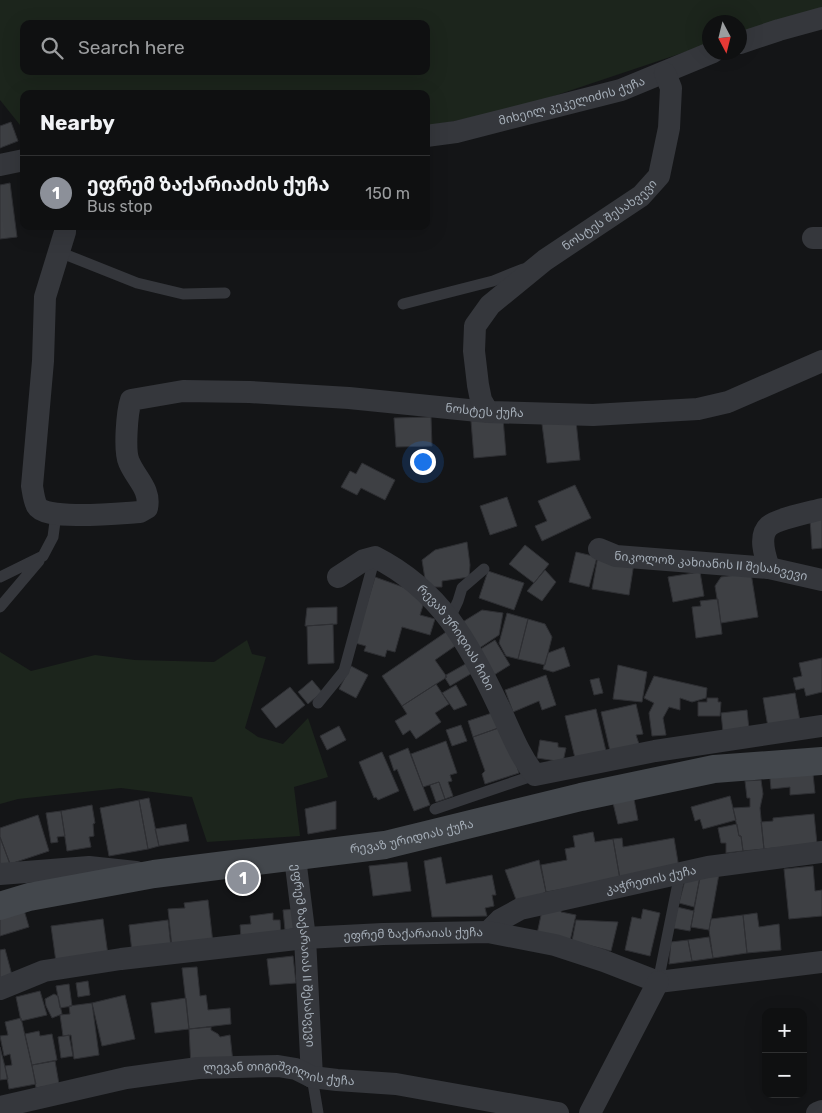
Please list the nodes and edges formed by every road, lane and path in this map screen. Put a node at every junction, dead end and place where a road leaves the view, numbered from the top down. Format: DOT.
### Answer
graph roads {
  1 [pos="822,18"];
  2 [pos="747,41"];
  3 [pos="702,57"];
  4 [pos="666,73"];
  5 [pos="430,135"];
  6 [pos="20,161"];
  7 [pos="0,165"];
  8 [pos="65,230"];
  9 [pos="59,252"];
  10 [pos="545,260"];
  11 [pos="225,293"];
  12 [pos="403,304"];
  13 [pos="822,361"];
  14 [pos="488,412"];
  15 [pos="822,509"];
  16 [pos="56,514"];
  17 [pos="599,549"];
  18 [pos="43,556"];
  19 [pos="375,557"];
  20 [pos="769,568"];
  21 [pos="484,569"];
  22 [pos="0,577"];
  23 [pos="338,577"];
  24 [pos="822,580"];
  25 [pos="0,607"];
  26 [pos="450,618"];
  27 [pos="318,703"];
  28 [pos="822,726"];
  29 [pos="822,761"];
  30 [pos="535,775"];
  31 [pos="435,809"];
  32 [pos="822,852"];
  33 [pos="296,858"];
  34 [pos="680,873"];
  35 [pos="0,874"];
  36 [pos="154,874"];
  37 [pos="0,906"];
  38 [pos="488,932"];
  39 [pos="305,938"];
  40 [pos="822,962"];
  41 [pos="658,982"];
  42 [pos="0,989"];
  43 [pos="312,1077"];
  44 [pos="0,1107"];
  45 [pos="822,1111"];
  46 [pos="318,1113"];
  47 [pos="558,1113"];
  48 [pos="590,1113"];
  49 [pos="817,1113"];
  1 -- 2 [label="street"];
  3 -- 4 [label="street, მიხეილ კეკელიძის ქუჩა"];
  4 -- 5 [label="street, მიხეილ კეკელიძის ქუჩა"];
  4 -- 10 [label="street, ნოსტეს შესახვევი"];
  6 -- 7 [label="street"];
  8 -- 9 [label="street"];
  9 -- 11 [label="lane"];
  9 -- 16 [label="street"];
  10 -- 12 [label="lane, ნოსტეს შესახვევი"];
  10 -- 14 [label="street, ნოსტეს შესახვევი"];
  13 -- 14 [label="street, ნოსტეს ქუჩა"];
  14 -- 16 [label="street, ნოსტეს ქუჩა"];
  15 -- 20 [label="street"];
  16 -- 18 [label="lane"];
  17 -- 20 [label="street, ნიკოლოზ კახიანის II შესახვევი"];
  18 -- 22 [label="lane"];
  18 -- 25 [label="lane"];
  19 -- 23 [label="street"];
  19 -- 26 [label="street, რევაზ ურიდიას ჩიხი"];
  19 -- 27 [label="lane"];
  20 -- 24 [label="street, ნიკოლოზ კახიანის II შესახვევი"];
  21 -- 26 [label="lane"];
  26 -- 30 [label="street, რევაზ ურიდიას ჩიხი"];
  28 -- 30 [label="street, რევაზ ურიდიას ქუჩა"];
  29 -- 33 [label="street, რევაზ ურიდიას ქუჩა"];
  30 -- 31 [label="lane, რევაზ ურიდიას ქუჩა"];
  32 -- 34 [label="street, კაჭრეთის ქუჩა"];
  33 -- 36 [label="street, რევაზ ურიდიას ქუჩა"];
  33 -- 39 [label="street, ეფრემ ზაქარაიას II შესახვევი"];
  34 -- 38 [label="street, კაჭრეთის ქუჩა"];
  34 -- 41 [label="lane"];
  35 -- 36 [label="street"];
  36 -- 37 [label="street, რევაზ ურიდიას ქუჩა"];
  38 -- 39 [label="street, ეფრემ ზაქარაიას ქუჩა"];
  38 -- 41 [label="street, ეფრემ ზაქარაიას ქუჩა"];
  39 -- 42 [label="street, ეფრემ ზაქარაიას ქუჩა"];
  39 -- 43 [label="street, ეფრემ ზაქარაიას II შესახვევი"];
  40 -- 41 [label="street, ეფრემ ზაქარაიას ქუჩა"];
  41 -- 48 [label="street"];
  43 -- 44 [label="street, ლევან თიგიშვილის ქუჩა"];
  43 -- 46 [label="lane, ეფრემ ზაქარაიას II შესახვევი"];
  43 -- 47 [label="street, ლევან თიგიშვილის ქუჩა"];
  45 -- 49 [label="street"];
}
